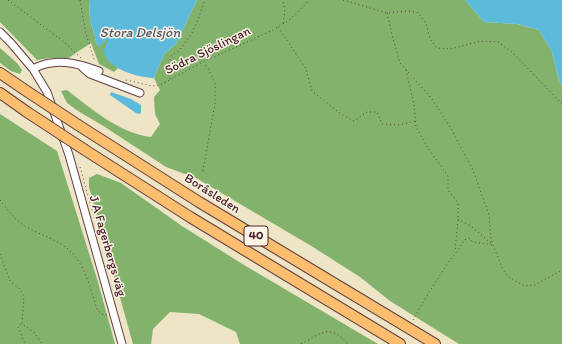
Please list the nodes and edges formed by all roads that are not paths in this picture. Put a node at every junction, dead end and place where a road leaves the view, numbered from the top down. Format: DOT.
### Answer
graph roads {
  1 [pos="0,32"];
  2 [pos="82,62"];
  3 [pos="33,69"];
  4 [pos="99,71"];
  5 [pos="0,74"];
  6 [pos="140,93"];
  7 [pos="0,94"];
  8 [pos="122,344"];
  9 [pos="400,344"];
  10 [pos="435,344"];
  1 -- 3 [label="street"];
  2 -- 3 [label="street"];
  2 -- 4 [label="street"];
  2 -- 6 [label="street"];
  3 -- 8 [label="street, J A Fagerbergs väg"];
  5 -- 10 [label="highway, Boråsleden / 40, bridge"];
  7 -- 9 [label="highway, 40, bridge"];
}
